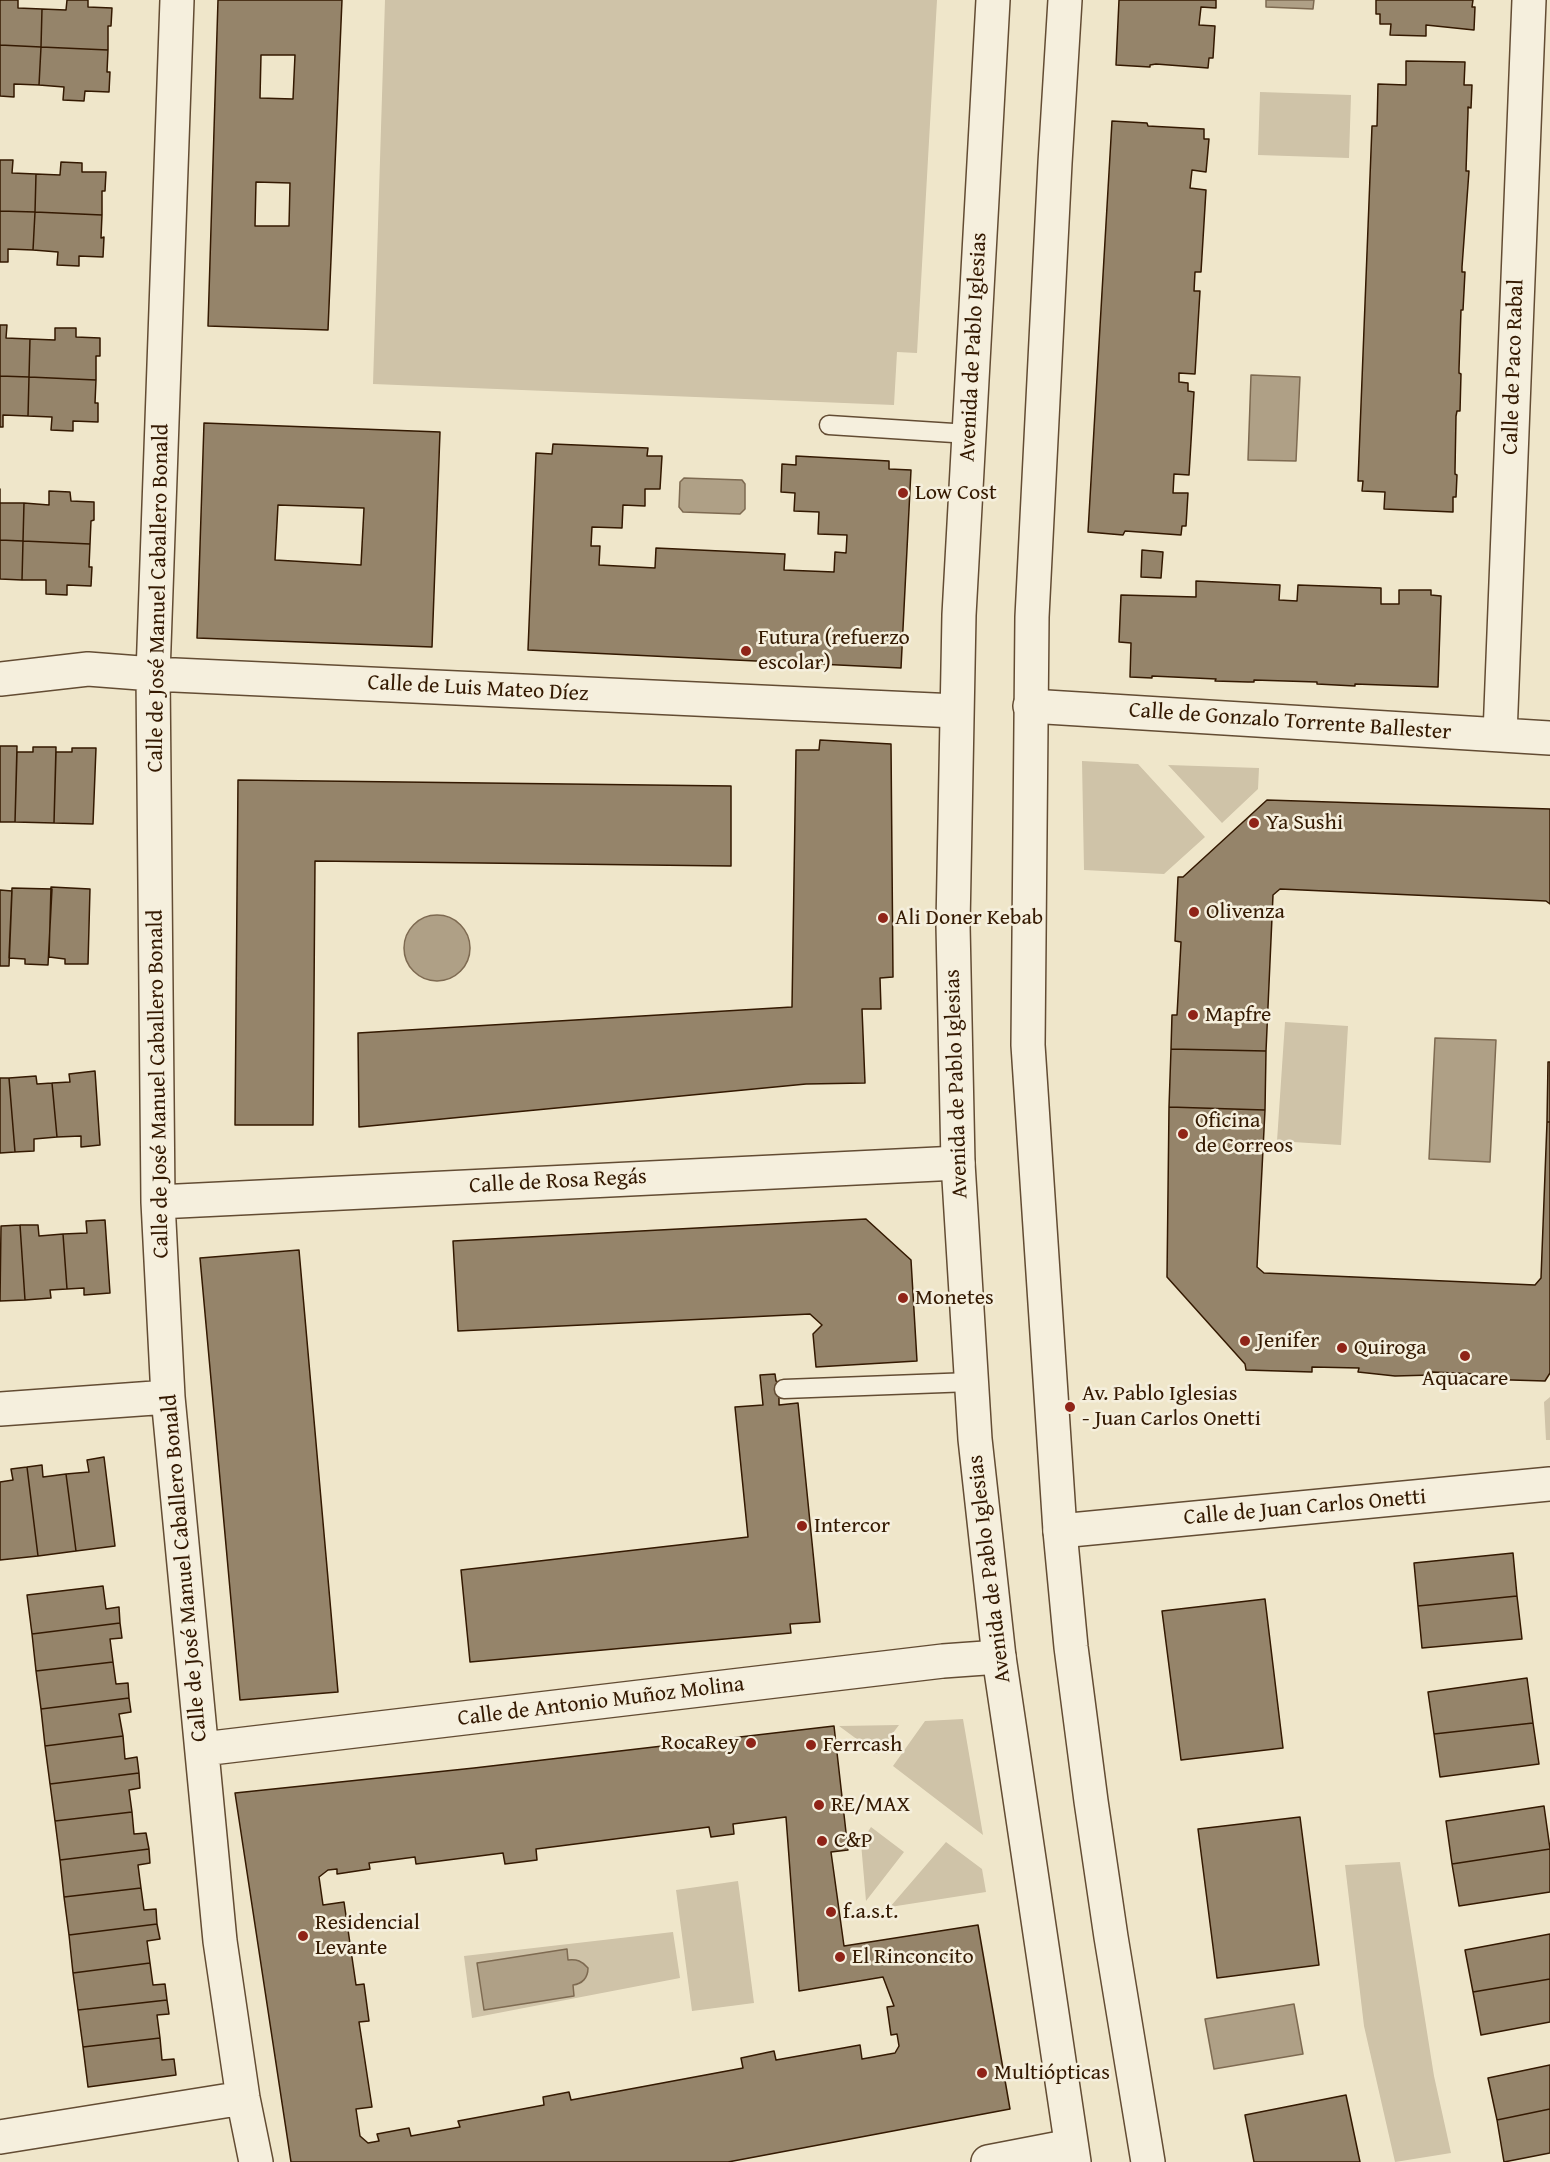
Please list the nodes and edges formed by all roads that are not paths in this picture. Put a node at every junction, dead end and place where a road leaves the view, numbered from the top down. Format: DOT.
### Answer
graph roads {
  1 [pos="177,0"];
  2 [pos="993,0"];
  3 [pos="1065,0"];
  4 [pos="1529,0"];
  5 [pos="829,426"];
  6 [pos="969,434"];
  7 [pos="153,674"];
  8 [pos="0,679"];
  9 [pos="1030,706"];
  10 [pos="956,711"];
  11 [pos="1500,735"];
  12 [pos="1550,738"];
  13 [pos="958,1163"];
  14 [pos="158,1202"];
  15 [pos="970,1382"];
  16 [pos="784,1389"];
  17 [pos="168,1397"];
  18 [pos="0,1409"];
  19 [pos="1550,1485"];
  20 [pos="1060,1531"];
  21 [pos="999,1657"];
  22 [pos="203,1749"];
  23 [pos="243,2098"];
  24 [pos="0,2137"];
  25 [pos="1072,2154"];
  26 [pos="256,2162"];
  27 [pos="988,2162"];
  28 [pos="1148,2162"];
  1 -- 7 [label="street, Calle de José Manuel Caballero Bonald"];
  2 -- 6 [label="street, Avenida de Pablo Iglesias"];
  3 -- 9 [label="street"];
  4 -- 11 [label="street, Calle de Paco Rabal"];
  5 -- 6 [label="lane"];
  6 -- 10 [label="street, Avenida de Pablo Iglesias"];
  7 -- 8 [label="street, Calle de Luis Mateo Díez"];
  7 -- 10 [label="street, Calle de Luis Mateo Díez"];
  7 -- 14 [label="street, Calle de José Manuel Caballero Bonald"];
  9 -- 11 [label="street, Calle de Gonzalo Torrente Ballester"];
  9 -- 20 [label="street"];
  10 -- 13 [label="street, Avenida de Pablo Iglesias"];
  11 -- 12 [label="street, Calle de Gonzalo Torrente Ballester"];
  13 -- 14 [label="street, Calle de Rosa Regás"];
  13 -- 15 [label="street, Avenida de Pablo Iglesias"];
  14 -- 17 [label="street, Calle de José Manuel Caballero Bonald"];
  15 -- 16 [label="lane"];
  15 -- 21 [label="street, Avenida de Pablo Iglesias"];
  17 -- 18 [label="street"];
  17 -- 22 [label="street, Calle de José Manuel Caballero Bonald"];
  19 -- 20 [label="street, Calle de Juan Carlos Onetti"];
  20 -- 28 [label="street"];
  21 -- 22 [label="street, Calle de Antonio Muñoz Molina"];
  21 -- 25 [label="street, Avenida de Pablo Iglesias"];
  22 -- 23 [label="street, Calle de José Manuel Caballero Bonald"];
  23 -- 24 [label="street"];
  23 -- 26 [label="street, Calle de José Manuel Caballero Bonald"];
  25 -- 27 [label="street"];
}
